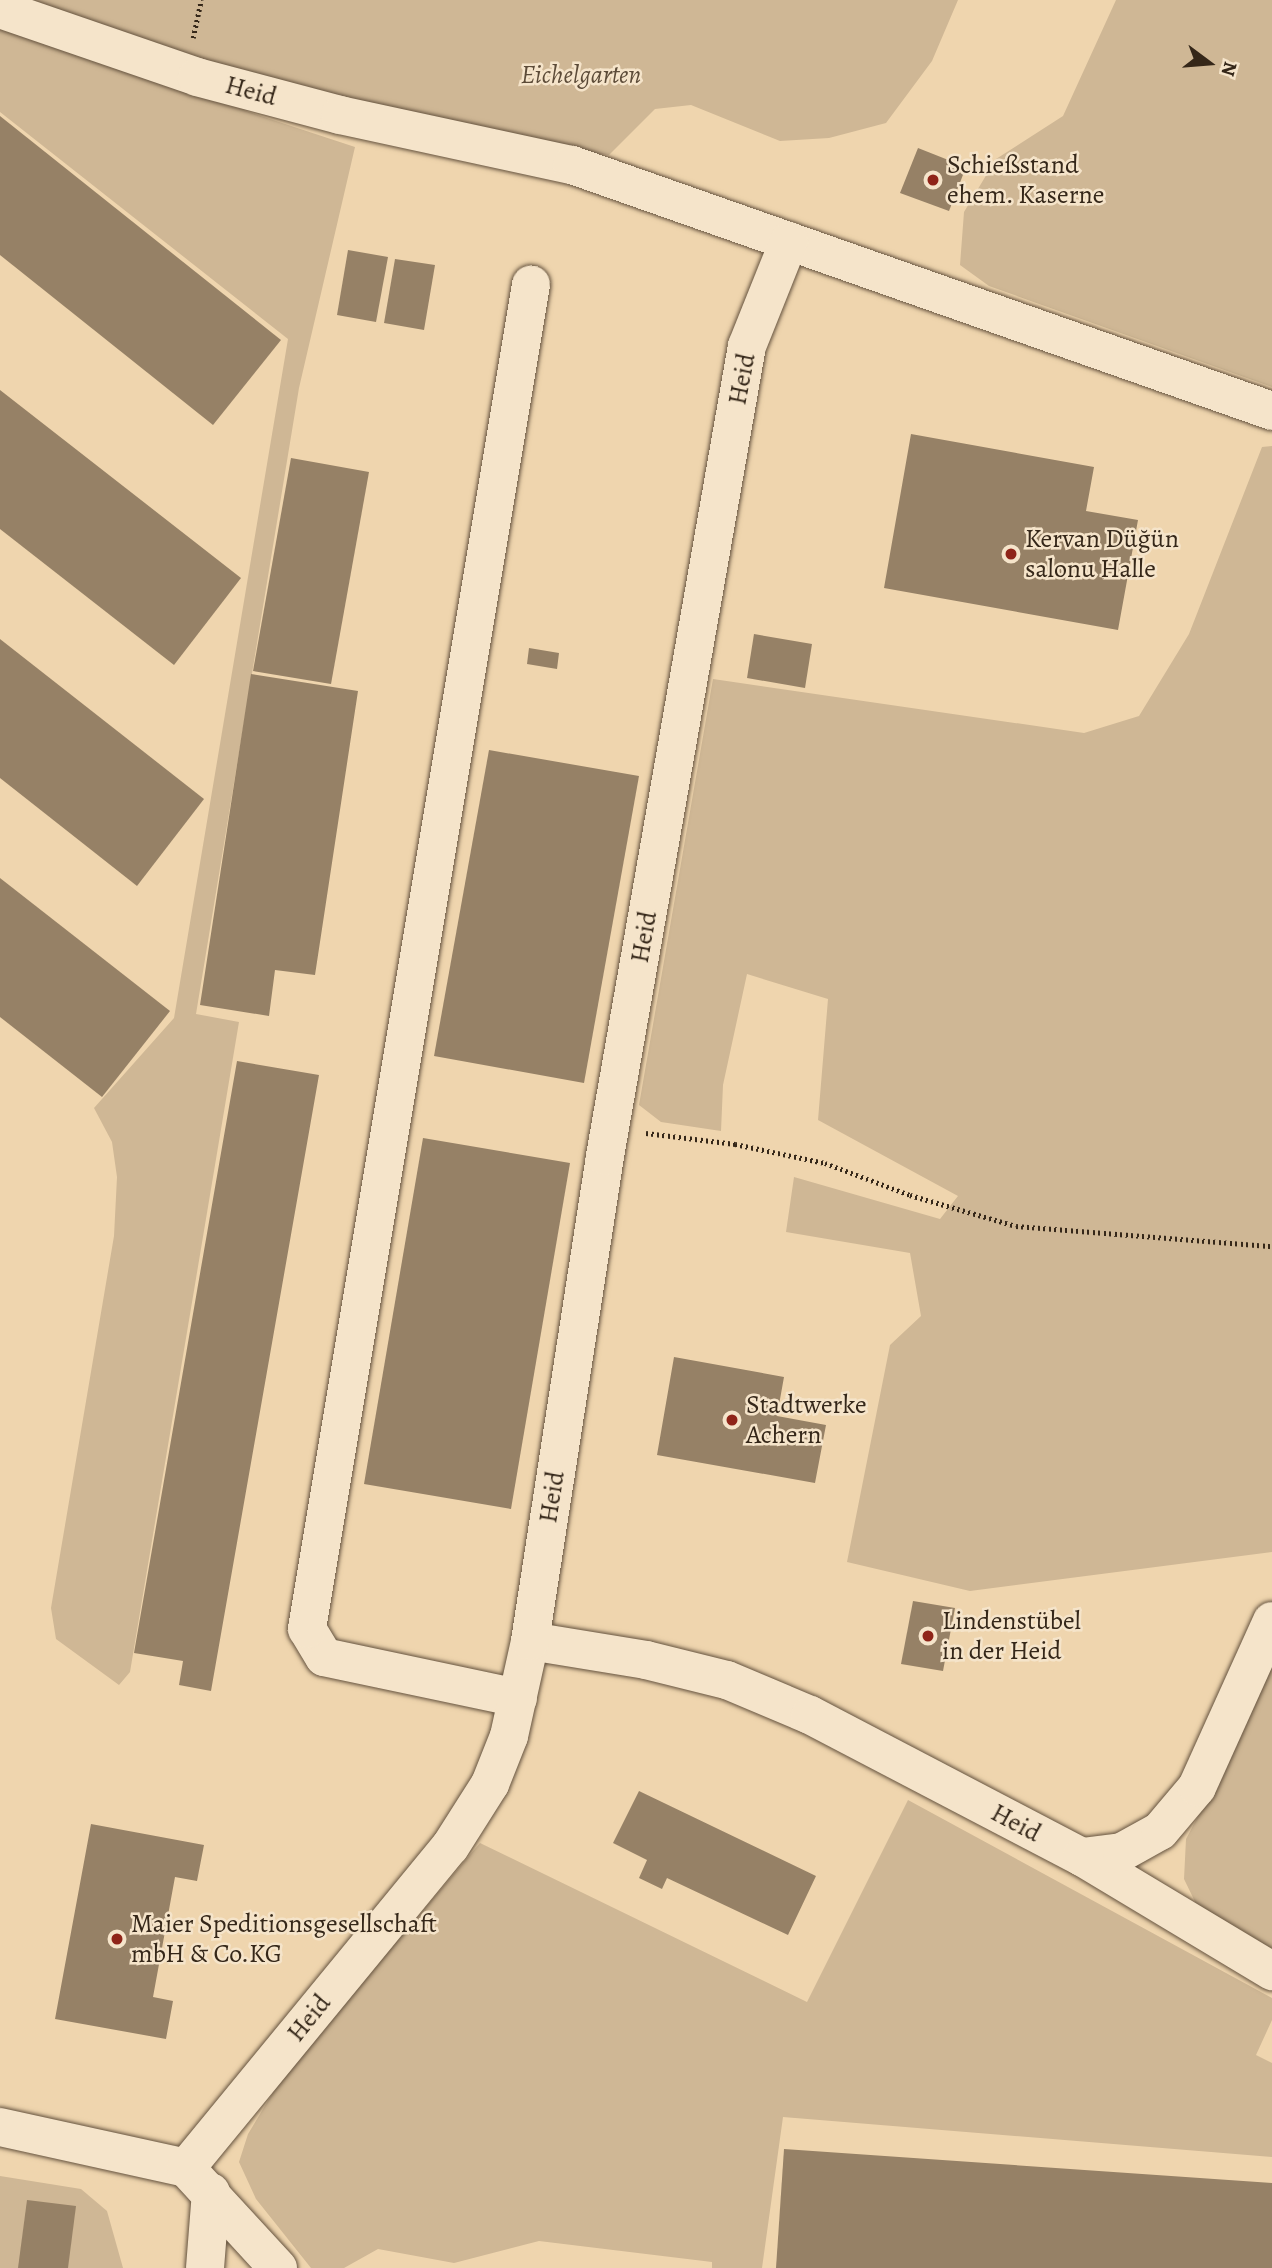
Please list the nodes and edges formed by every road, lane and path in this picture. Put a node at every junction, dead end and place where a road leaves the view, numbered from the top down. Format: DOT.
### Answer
graph roads {
  1 [pos="0,9"];
  2 [pos="789,241"];
  3 [pos="531,285"];
  4 [pos="1272,411"];
  5 [pos="610,1129"];
  6 [pos="1272,1245"];
  7 [pos="1272,1621"];
  8 [pos="530,1641"];
  9 [pos="518,1698"];
  10 [pos="1082,1857"];
  11 [pos="1272,1971"];
  12 [pos="0,2127"];
  13 [pos="199,2180"];
  14 [pos="205,2268"];
  15 [pos="278,2268"];
  1 -- 2 [label="street, Heid"];
  2 -- 4 [label="street, Heid"];
  2 -- 5 [label="street, Heid"];
  3 -- 9 [label="street"];
  5 -- 6 [label="path"];
  5 -- 8 [label="street, Heid"];
  7 -- 10 [label="street"];
  8 -- 9 [label="street, Heid"];
  8 -- 10 [label="street, Heid"];
  9 -- 13 [label="street, Heid"];
  10 -- 11 [label="street, Heid"];
  12 -- 13 [label="street"];
  13 -- 14 [label="street"];
  13 -- 15 [label="street"];
}
